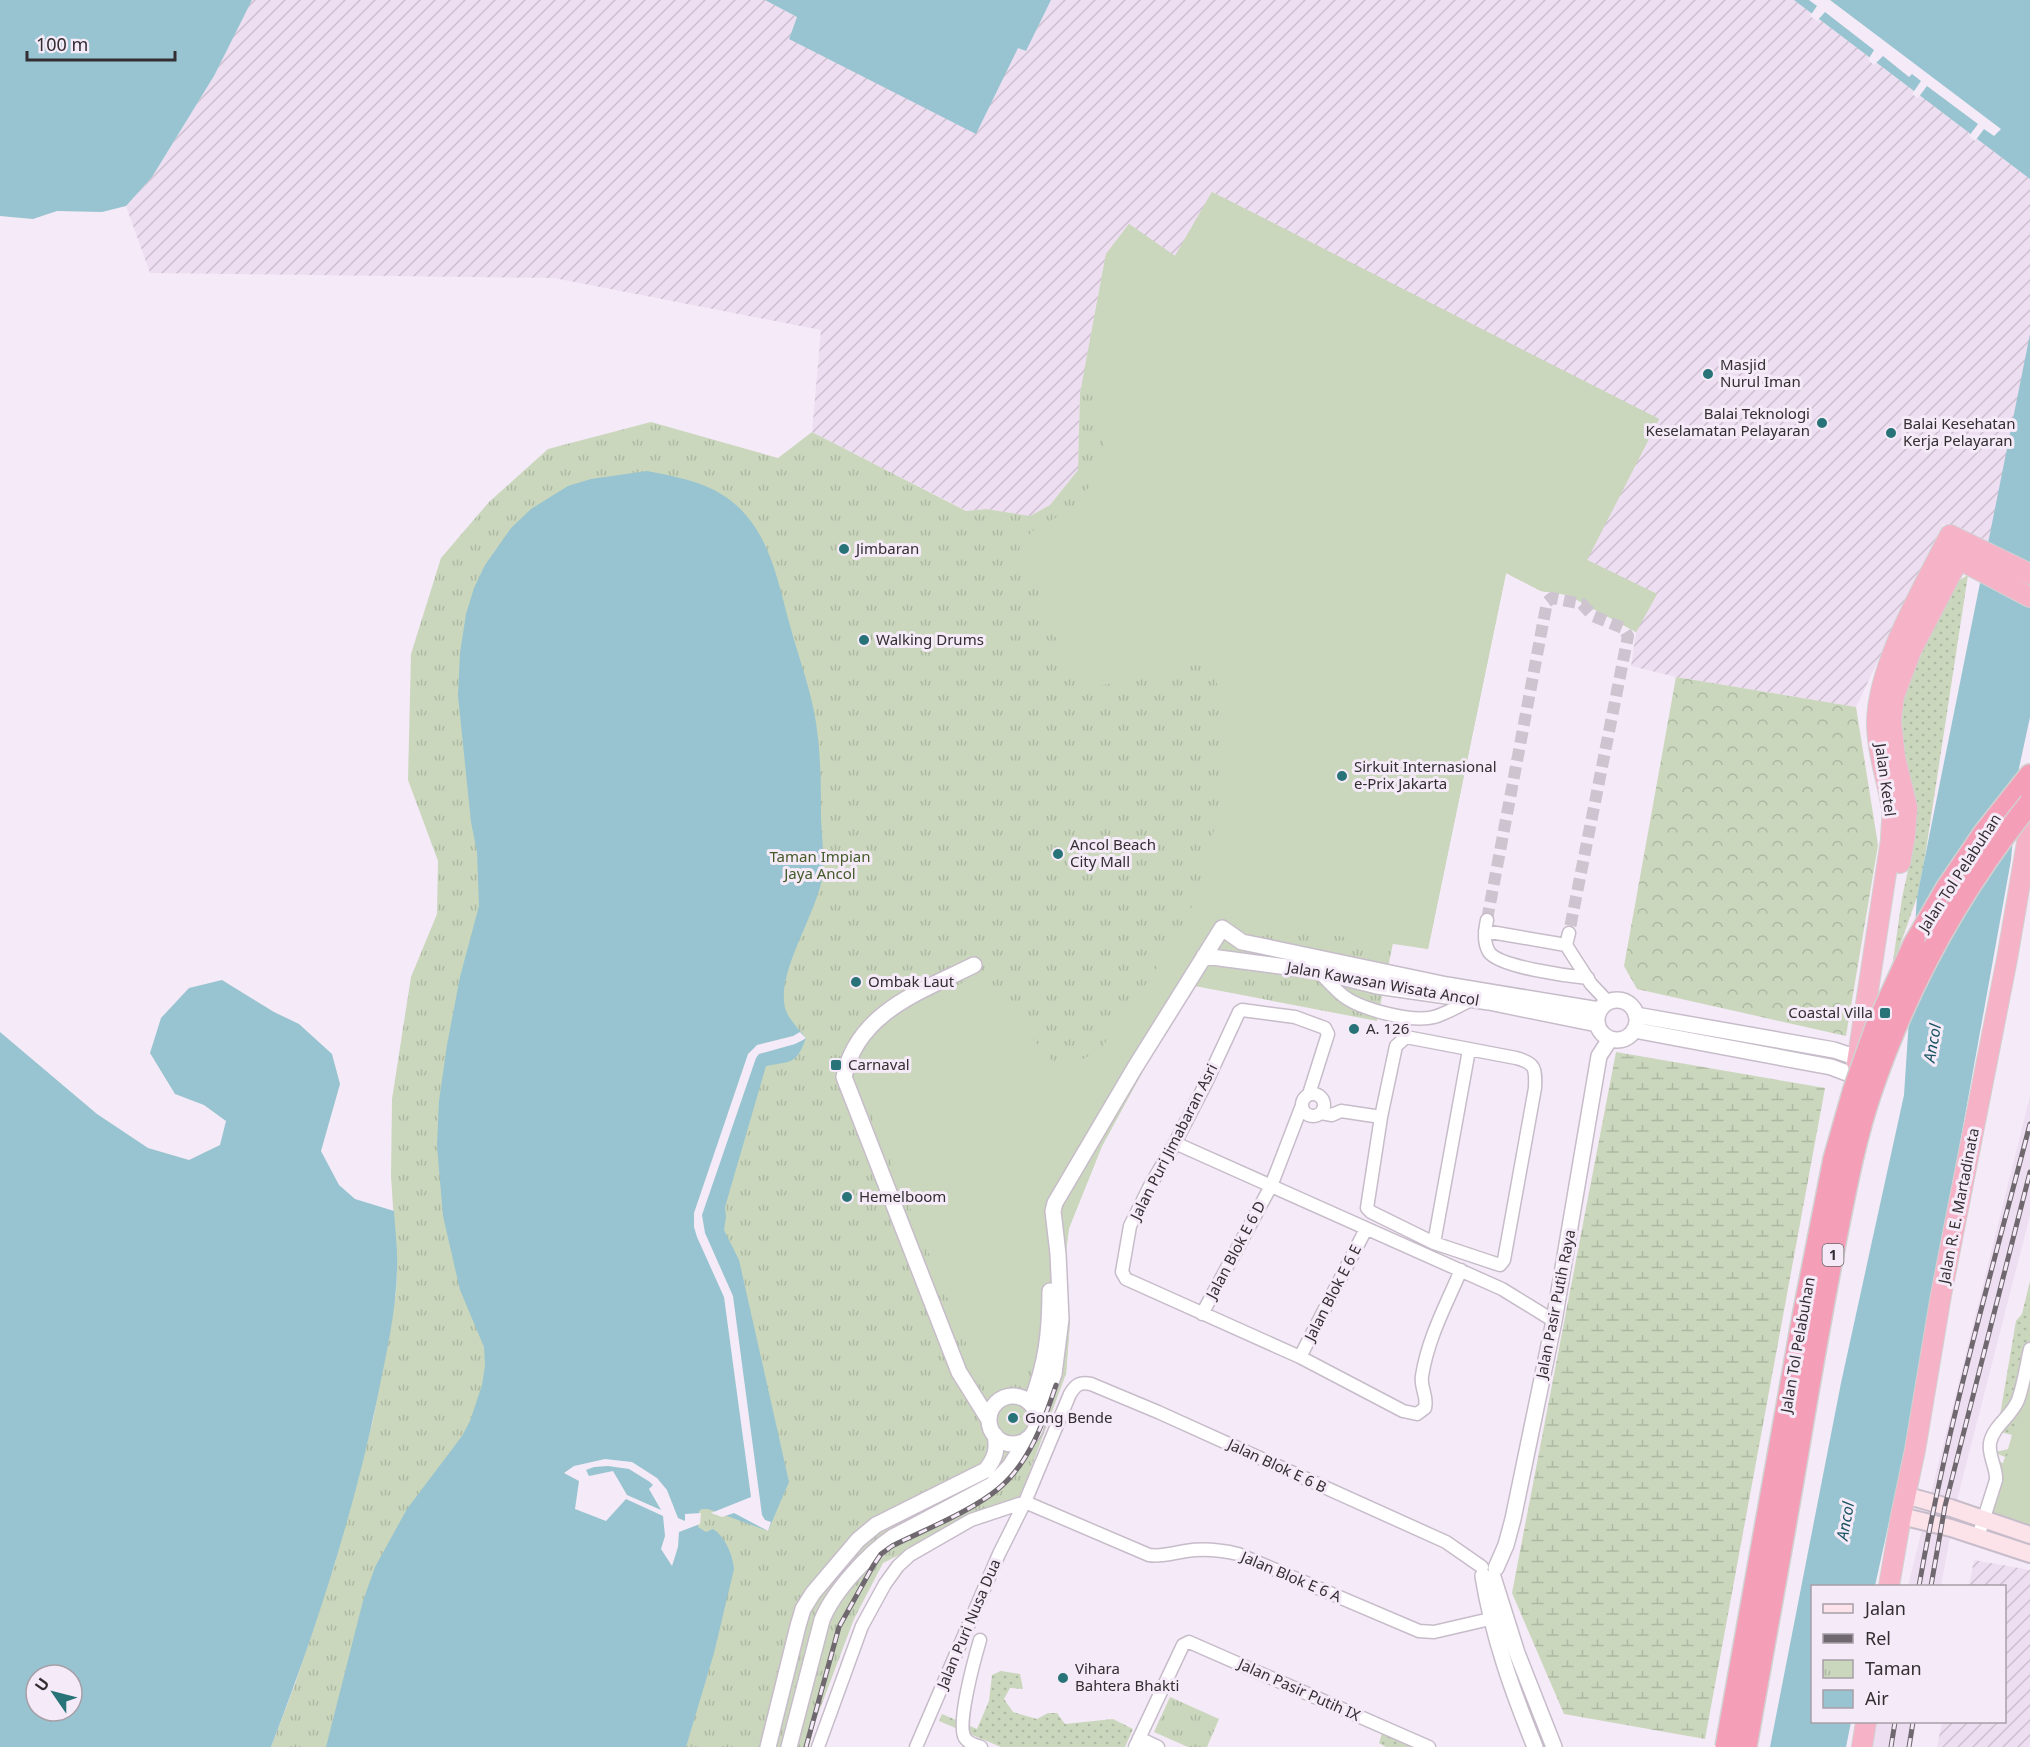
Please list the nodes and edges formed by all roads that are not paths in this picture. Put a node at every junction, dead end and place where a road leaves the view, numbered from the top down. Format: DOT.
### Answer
graph roads {
  1 [pos="1984,561"];
  2 [pos="2030,574"];
  3 [pos="2030,597"];
  4 [pos="2030,776"];
  5 [pos="2030,803"];
  6 [pos="2030,825"];
  7 [pos="1271,948"];
  8 [pos="1204,956"];
  9 [pos="1266,964"];
  10 [pos="976,968"];
  11 [pos="1317,971"];
  12 [pos="1588,978"];
  13 [pos="1473,999"];
  14 [pos="1601,1012"];
  15 [pos="1635,1023"];
  16 [pos="1610,1039"];
  17 [pos="1469,1050"];
  18 [pos="1861,1066"];
  19 [pos="1309,1094"];
  20 [pos="1301,1108"];
  21 [pos="1322,1108"];
  22 [pos="1382,1117"];
  23 [pos="1175,1143"];
  24 [pos="1270,1186"];
  25 [pos="1055,1226"];
  26 [pos="1366,1229"];
  27 [pos="1434,1244"];
  28 [pos="1461,1270"];
  29 [pos="1202,1314"];
  30 [pos="1554,1321"];
  31 [pos="2030,1349"];
  32 [pos="1300,1357"];
  33 [pos="1070,1394"];
  34 [pos="1031,1403"];
  35 [pos="991,1413"];
  36 [pos="1037,1420"];
  37 [pos="995,1436"];
  38 [pos="1027,1439"];
  39 [pos="1905,1495"];
  40 [pos="1024,1502"];
  41 [pos="1901,1516"];
  42 [pos="1983,1520"];
  43 [pos="2007,1527"];
  44 [pos="2030,1534"];
  45 [pos="1978,1537"];
  46 [pos="2004,1546"];
  47 [pos="2030,1554"];
  48 [pos="1489,1572"];
  49 [pos="1889,1585"];
  50 [pos="1490,1619"];
  51 [pos="980,1640"];
  52 [pos="1526,1676"];
  53 [pos="1510,1685"];
  54 [pos="776,1717"];
  55 [pos="795,1722"];
  56 [pos="1866,1723"];
  57 [pos="1137,1743"];
  58 [pos="768,1747"];
  59 [pos="789,1747"];
  60 [pos="818,1747"];
  61 [pos="916,1747"];
  62 [pos="981,1747"];
  63 [pos="1158,1747"];
  64 [pos="1429,1747"];
  65 [pos="1535,1747"];
  66 [pos="1554,1747"];
  67 [pos="1728,1747"];
  68 [pos="1748,1747"];
  69 [pos="1862,1747"];
  1 -- 2 [label="highway, Jalan Ketel"];
  1 -- 3 [label="highway, Jalan Ketel"];
  1 -- 18 [label="highway, Jalan Ketel"];
  4 -- 67 [label="highway, Jalan Tol Pelabuhan / 1, bridge"];
  5 -- 68 [label="highway, Jalan Tol Pelabuhan / 1, bridge"];
  6 -- 39 [label="highway, Jalan R. E. Martadinata"];
  7 -- 8 [label="street, Jalan Kawasan Wisata Ancol"];
  7 -- 9 [label="street"];
  7 -- 14 [label="street, Jalan Kawasan Wisata Ancol"];
  8 -- 9 [label="street, Jalan Kawasan Wisata Ancol"];
  8 -- 25 [label="street"];
  9 -- 11 [label="street, Jalan Kawasan Wisata Ancol"];
  10 -- 35 [label="street"];
  11 -- 13 [label="street, Jalan Kawasan Wisata Ancol"];
  11 -- 13 [label="street"];
  12 -- 12 [label="street"];
  12 -- 14 [label="street"];
  13 -- 14 [label="street, Jalan Kawasan Wisata Ancol"];
  14 -- 15 [label="street"];
  14 -- 16 [label="street"];
  15 -- 16 [label="street"];
  15 -- 18 [label="street"];
  16 -- 30 [label="street, Jalan Pasir Putih Raya"];
  17 -- 22 [label="street"];
  17 -- 27 [label="street"];
  17 -- 27 [label="street"];
  18 -- 67 [label="highway"];
  18 -- 68 [label="highway"];
  19 -- 20 [label="street"];
  19 -- 21 [label="street"];
  19 -- 23 [label="street, Jalan Puri Jimabaran Asri"];
  20 -- 21 [label="street"];
  20 -- 24 [label="street, Jalan Blok E 6 D"];
  21 -- 22 [label="street"];
  22 -- 27 [label="street"];
  23 -- 24 [label="street"];
  23 -- 29 [label="street, Jalan Puri Jimabaran Asri"];
  24 -- 26 [label="street"];
  24 -- 29 [label="street, Jalan Blok E 6 D"];
  25 -- 34 [label="street"];
  25 -- 36 [label="street"];
  26 -- 28 [label="street"];
  26 -- 32 [label="street, Jalan Blok E 6 E"];
  28 -- 30 [label="street"];
  28 -- 32 [label="street, Jalan Puri Jimabaran Asri"];
  29 -- 32 [label="street, Jalan Puri Jimabaran Asri"];
  30 -- 48 [label="street, Jalan Pasir Putih Raya"];
  31 -- 42 [label="street"];
  33 -- 40 [label="street, Jalan Puri Nusa Dua"];
  33 -- 48 [label="street, Jalan Blok E 6 B"];
  34 -- 35 [label="street"];
  34 -- 36 [label="street"];
  35 -- 37 [label="street"];
  36 -- 38 [label="street"];
  37 -- 38 [label="street"];
  37 -- 54 [label="street"];
  38 -- 55 [label="street"];
  39 -- 41 [label="highway, Jalan R. E. Martadinata"];
  39 -- 42 [label="main road"];
  40 -- 50 [label="street, Jalan Blok E 6 A"];
  40 -- 60 [label="street"];
  40 -- 61 [label="street, Jalan Puri Nusa Dua"];
  41 -- 45 [label="main road"];
  41 -- 49 [label="highway, Jalan R. E. Martadinata"];
  42 -- 43 [label="main road"];
  42 -- 45 [label="street"];
  43 -- 44 [label="main road"];
  43 -- 46 [label="main road"];
  45 -- 46 [label="main road"];
  46 -- 47 [label="main road"];
  48 -- 50 [label="street"];
  48 -- 52 [label="street"];
  50 -- 53 [label="street"];
  51 -- 62 [label="street"];
  52 -- 53 [label="street"];
  52 -- 66 [label="street"];
  53 -- 65 [label="street"];
  54 -- 55 [label="street"];
  54 -- 58 [label="street"];
  55 -- 59 [label="street"];
  56 -- 69 [label="highway"];
  57 -- 63 [label="street"];
  57 -- 64 [label="street, Jalan Pasir Putih IX"];
}
